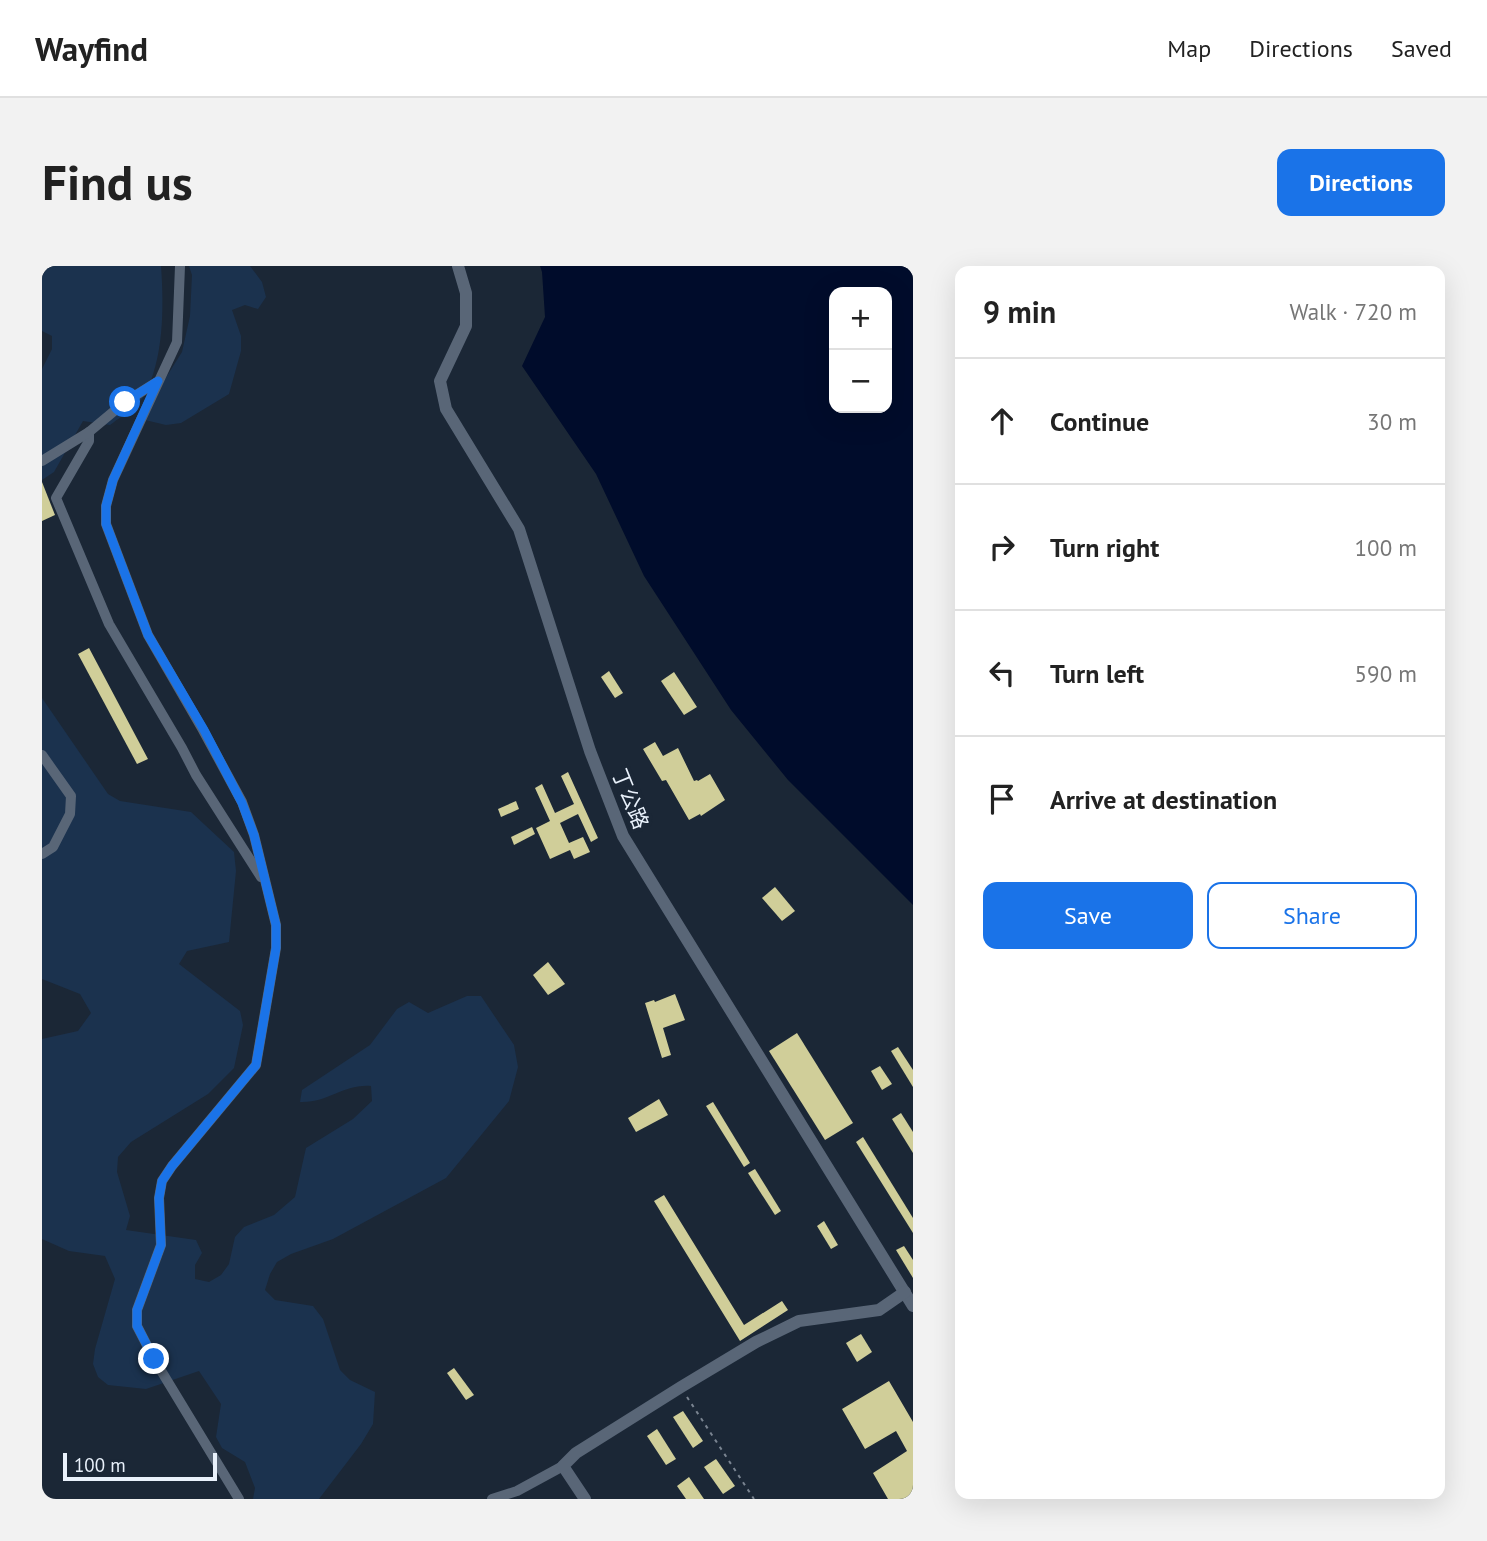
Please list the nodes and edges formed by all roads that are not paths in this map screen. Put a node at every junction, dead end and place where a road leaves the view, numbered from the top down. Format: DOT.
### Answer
graph roads {
  1 [pos="180,266"];
  2 [pos="458,266"];
  3 [pos="158,381"];
  4 [pos="89,432"];
  5 [pos="42,461"];
  6 [pos="42,755"];
  7 [pos="42,854"];
  8 [pos="267,886"];
  9 [pos="905,1292"];
  10 [pos="913,1306"];
  11 [pos="563,1466"];
  12 [pos="239,1499"];
  13 [pos="492,1499"];
  14 [pos="585,1499"];
  1 -- 3 [label="street"];
  2 -- 9 [label="street, 丁公路"];
  3 -- 4 [label="street"];
  3 -- 8 [label="street"];
  4 -- 5 [label="street"];
  4 -- 8 [label="street"];
  6 -- 7 [label="street"];
  8 -- 12 [label="street"];
  9 -- 10 [label="street, 丁公路"];
  9 -- 11 [label="street"];
  11 -- 13 [label="street"];
  11 -- 14 [label="street"];
}
